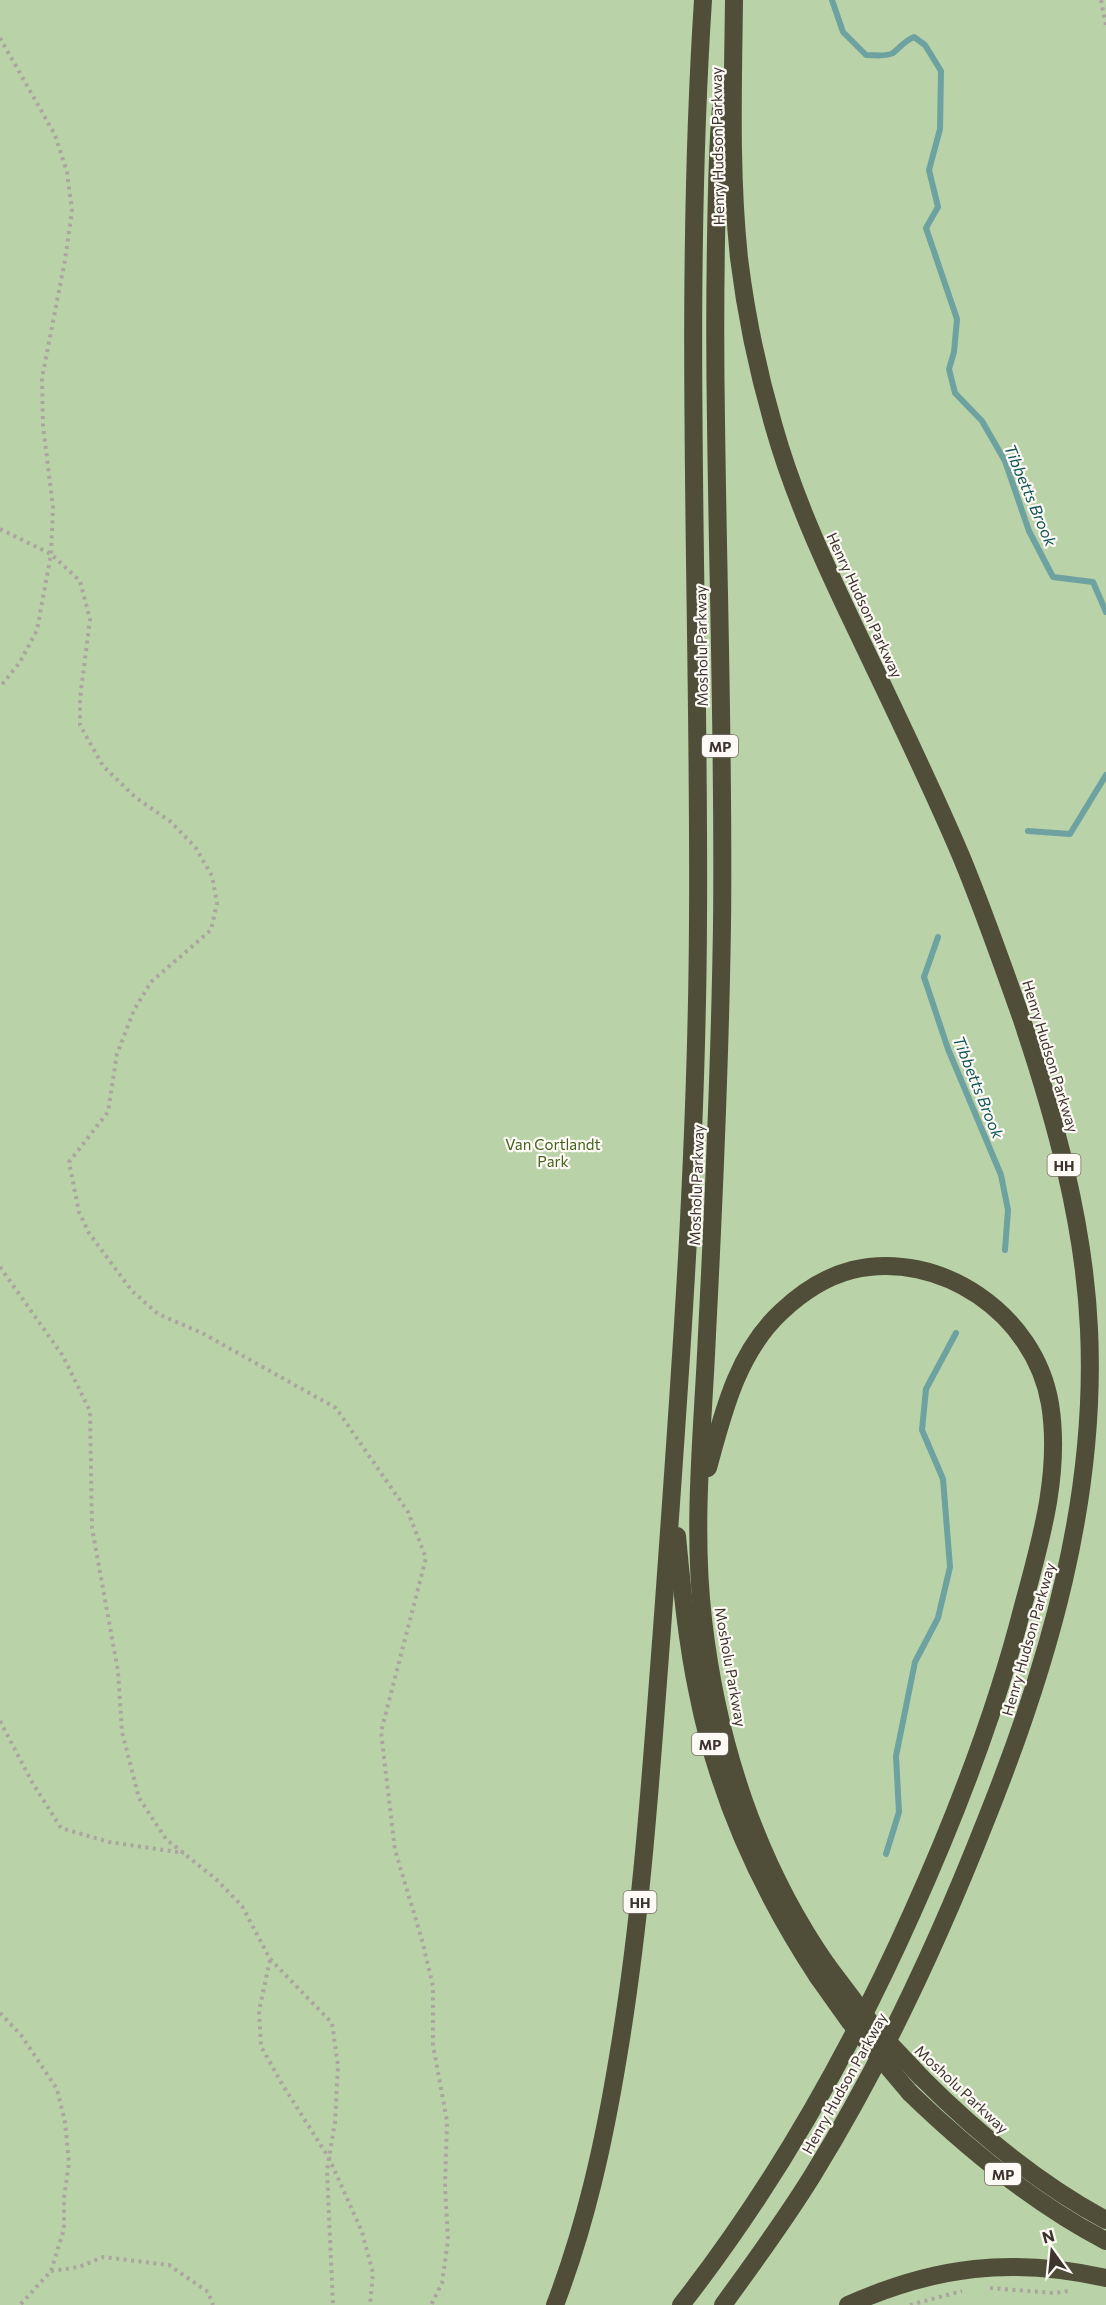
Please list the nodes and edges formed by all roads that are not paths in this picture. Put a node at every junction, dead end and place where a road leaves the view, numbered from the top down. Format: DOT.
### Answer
graph roads {
  1 [pos="703,0"];
  2 [pos="734,0"];
  3 [pos="672,1490"];
  4 [pos="700,1493"];
  5 [pos="822,1971"];
  6 [pos="1106,2220"];
  7 [pos="1106,2241"];
  8 [pos="1106,2278"];
  9 [pos="555,2305"];
  10 [pos="681,2305"];
  11 [pos="723,2305"];
  12 [pos="848,2305"];
  1 -- 3 [label="highway, Henry Hudson Parkway / HH"];
  2 -- 4 [label="highway, Mosholu Parkway / MP"];
  2 -- 11 [label="highway, Henry Hudson Parkway / HH"];
  3 -- 5 [label="highway, Mosholu Parkway / MP"];
  3 -- 9 [label="highway, Henry Hudson Parkway / HH"];
  4 -- 5 [label="highway, Mosholu Parkway / MP"];
  4 -- 10 [label="highway"];
  5 -- 6 [label="highway, Mosholu Parkway / MP, bridge"];
  5 -- 7 [label="highway, Mosholu Parkway / MP, bridge"];
  8 -- 12 [label="highway"];
}
